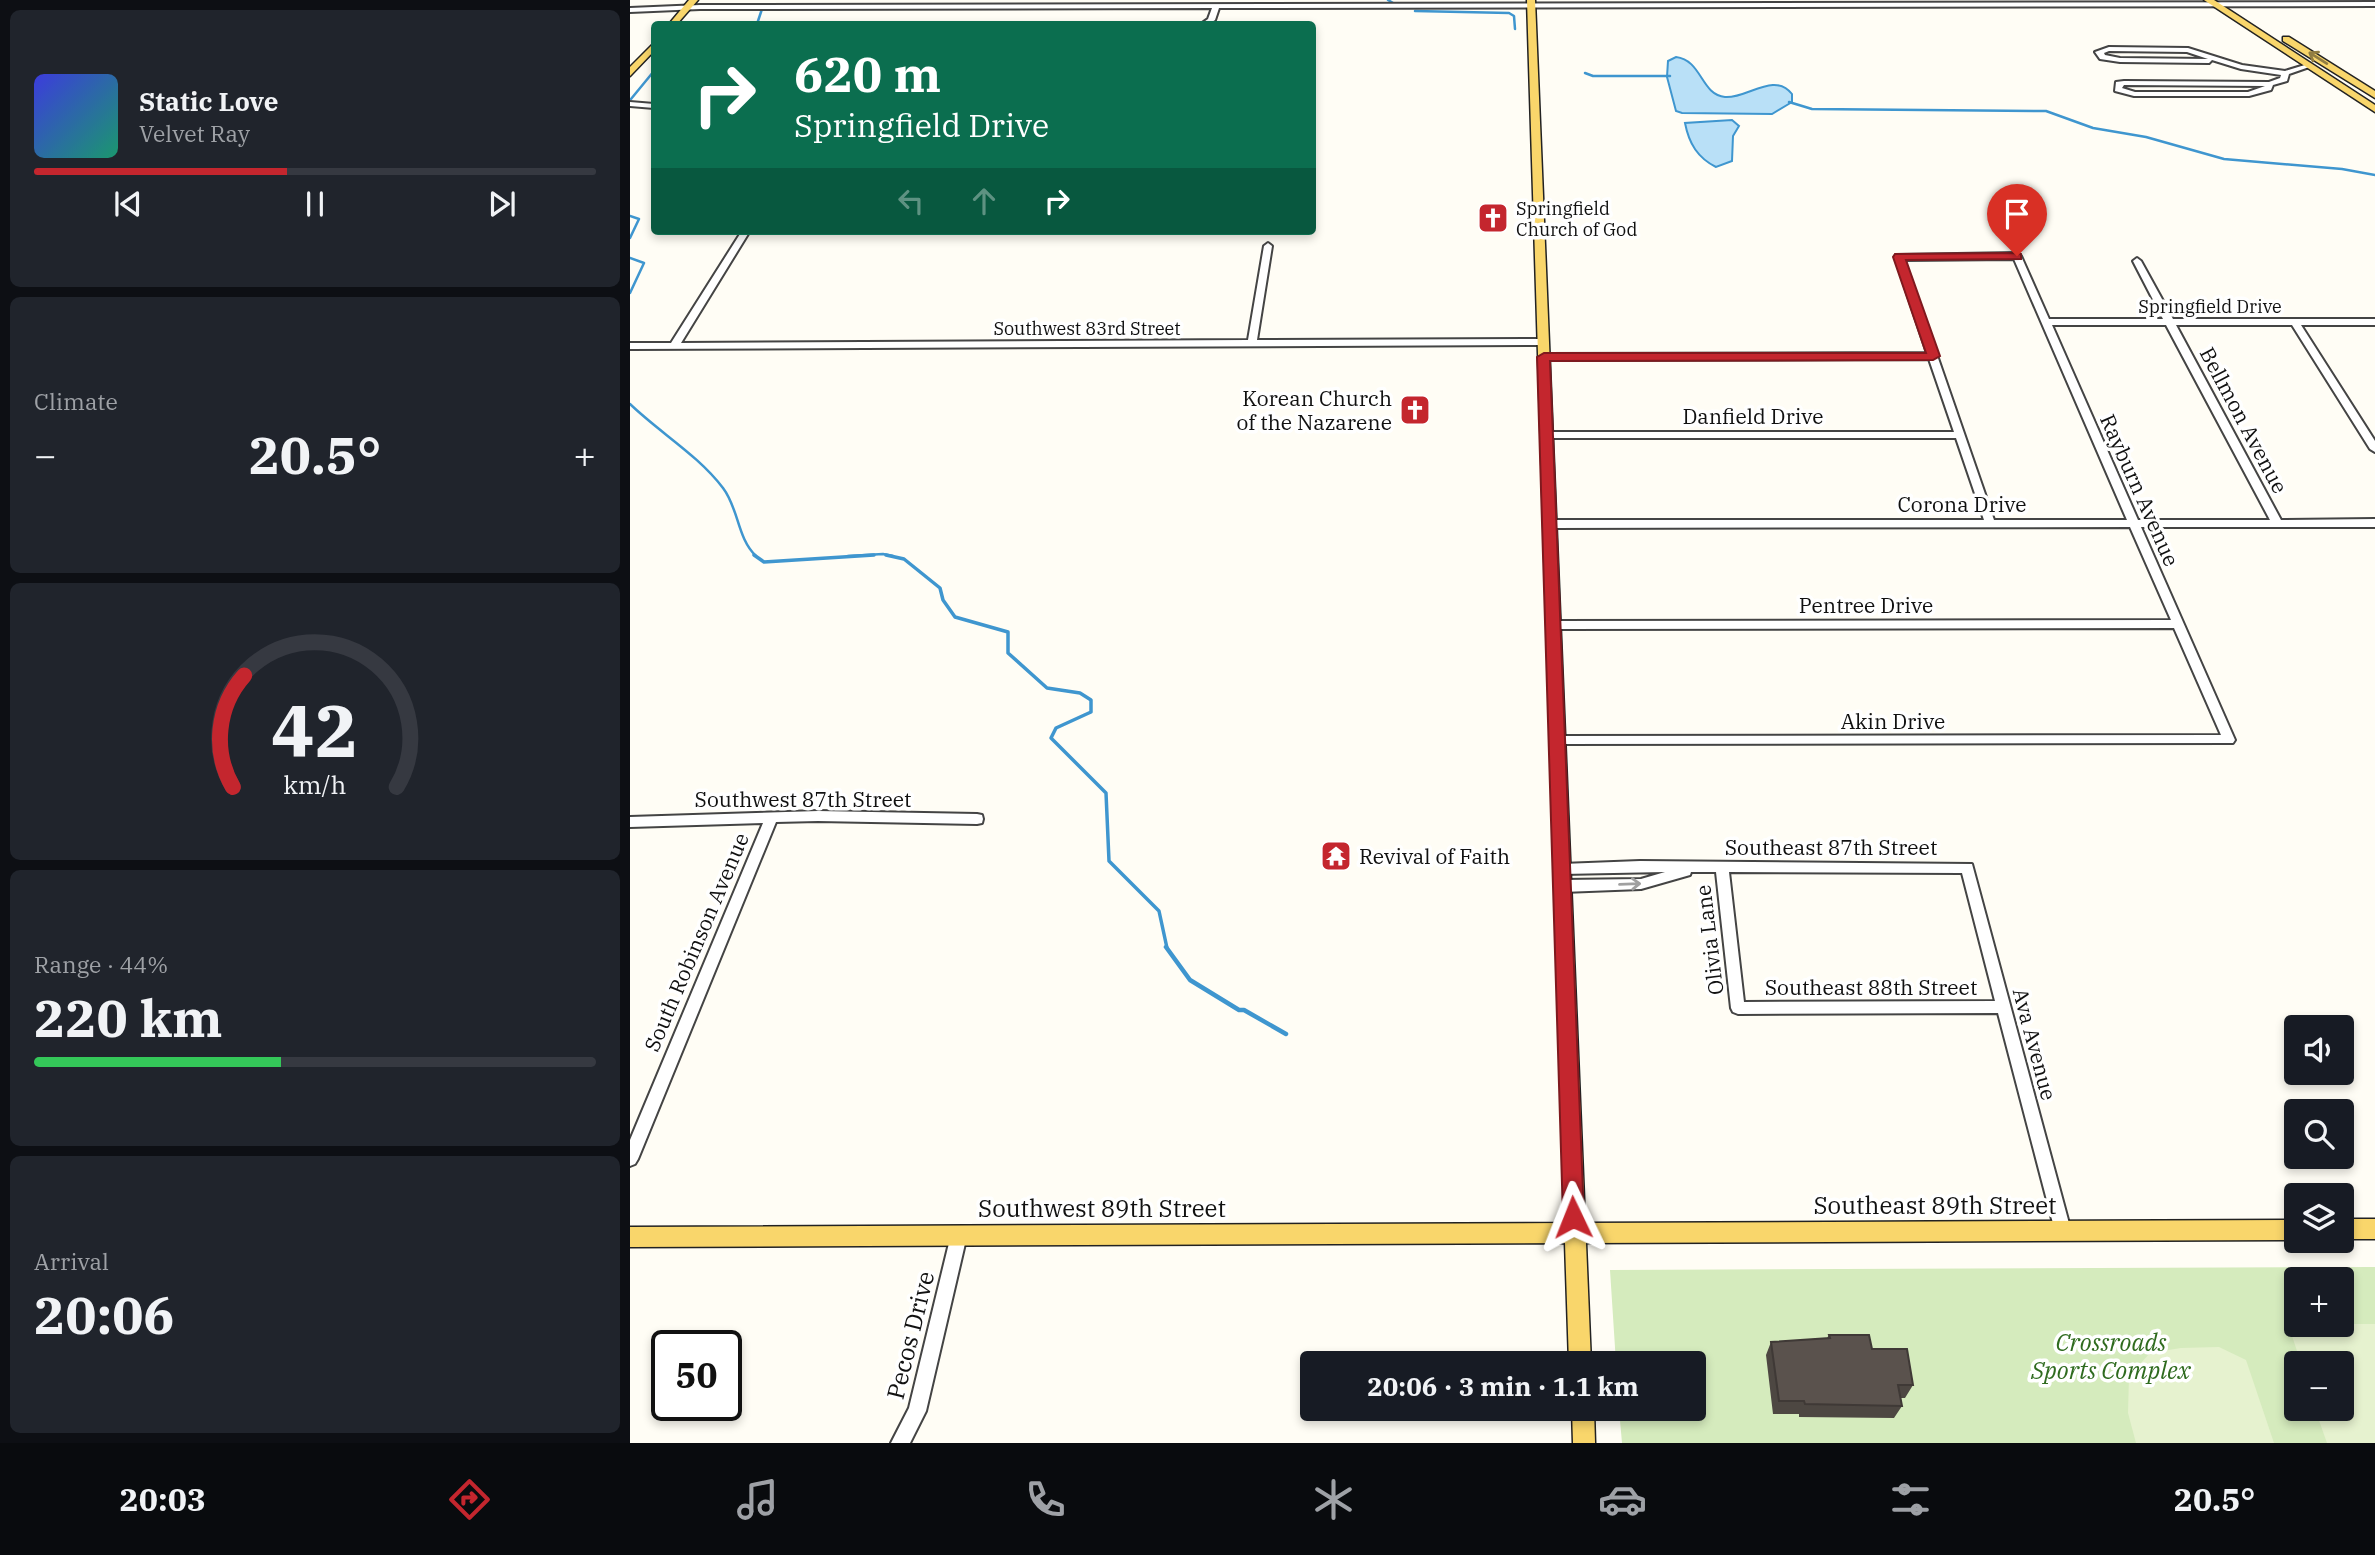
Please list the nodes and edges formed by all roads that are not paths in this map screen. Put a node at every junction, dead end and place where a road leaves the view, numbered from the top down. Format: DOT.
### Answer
graph roads {
  1 [pos="2211,2"];
  2 [pos="2228,2"];
  3 [pos="1531,3"];
  4 [pos="1794,3"];
  5 [pos="691,4"];
  6 [pos="2375,4"];
  7 [pos="1203,6"];
  8 [pos="1216,6"];
  9 [pos="630,10"];
  10 [pos="676,21"];
  11 [pos="1200,21"];
  12 [pos="1210,21"];
  13 [pos="651,50"];
  14 [pos="2099,52"];
  15 [pos="2308,66"];
  16 [pos="2285,73"];
  17 [pos="630,74"];
  18 [pos="2118,89"];
  19 [pos="2375,96"];
  20 [pos="630,104"];
  21 [pos="651,107"];
  22 [pos="651,107"];
  23 [pos="2375,109"];
  24 [pos="630,110"];
  25 [pos="743,235"];
  26 [pos="1268,246"];
  27 [pos="2017,256"];
  28 [pos="1899,257"];
  29 [pos="2137,261"];
  30 [pos="2170,321"];
  31 [pos="2294,321"];
  32 [pos="2046,322"];
  33 [pos="2375,322"];
  34 [pos="1544,342"];
  35 [pos="1252,344"];
  36 [pos="630,346"];
  37 [pos="674,346"];
  38 [pos="1933,356"];
  39 [pos="1544,357"];
  40 [pos="1547,435"];
  41 [pos="1960,435"];
  42 [pos="2375,449"];
  43 [pos="1990,523"];
  44 [pos="2134,523"];
  45 [pos="2277,523"];
  46 [pos="2375,523"];
  47 [pos="1550,524"];
  48 [pos="2178,624"];
  49 [pos="1553,625"];
  50 [pos="2229,740"];
  51 [pos="1557,741"];
  52 [pos="771,819"];
  53 [pos="977,819"];
  54 [pos="630,822"];
  55 [pos="1721,868"];
  56 [pos="1967,868"];
  57 [pos="1563,878"];
  58 [pos="2004,1007"];
  59 [pos="1738,1008"];
  60 [pos="630,1160"];
  61 [pos="2354,1229"];
  62 [pos="2375,1229"];
  63 [pos="2284,1230"];
  64 [pos="2063,1231"];
  65 [pos="1574,1234"];
  66 [pos="959,1235"];
  67 [pos="630,1237"];
  68 [pos="1579,1351"];
  69 [pos="1583,1421"];
  70 [pos="900,1443"];
  71 [pos="1584,1443"];
  1 -- 2 [label="street"];
  1 -- 4 [label="street"];
  1 -- 15 [label="main road"];
  2 -- 6 [label="street"];
  19 -- 2 [label="main road, one-way"];
  3 -- 4 [label="street"];
  3 -- 8 [label="street"];
  3 -- 34 [label="main road"];
  5 -- 7 [label="street"];
  5 -- 9 [label="street"];
  5 -- 10 [label="main road"];
  7 -- 8 [label="street"];
  7 -- 11 [label="street"];
  8 -- 12 [label="street"];
  13 -- 17 [label="main road"];
  14 -- 16 [label="street"];
  15 -- 16 [label="street"];
  15 -- 23 [label="main road"];
  16 -- 18 [label="street"];
  20 -- 21 [label="street"];
  22 -- 24 [label="street"];
  25 -- 37 [label="street"];
  26 -- 35 [label="street"];
  27 -- 28 [label="street"];
  27 -- 32 [label="street, Rayburn Avenue"];
  28 -- 38 [label="street"];
  29 -- 30 [label="street, Bellmon Avenue"];
  30 -- 31 [label="street, Springfield Drive"];
  30 -- 32 [label="street, Springfield Drive"];
  30 -- 45 [label="street, Bellmon Avenue"];
  31 -- 33 [label="street, Springfield Drive"];
  31 -- 42 [label="street"];
  32 -- 44 [label="street, Rayburn Avenue"];
  34 -- 35 [label="street, Southwest 83rd Street"];
  34 -- 39 [label="main road"];
  35 -- 37 [label="street, Southwest 83rd Street"];
  36 -- 37 [label="street, Southwest 83rd Street"];
  38 -- 39 [label="street"];
  38 -- 41 [label="street"];
  39 -- 40 [label="main road"];
  40 -- 41 [label="street, Danfield Drive"];
  40 -- 47 [label="main road"];
  41 -- 43 [label="street"];
  43 -- 44 [label="street, Corona Drive"];
  43 -- 47 [label="street, Corona Drive"];
  44 -- 45 [label="street, Corona Drive"];
  44 -- 48 [label="street, Rayburn Avenue"];
  45 -- 46 [label="street, Corona Drive"];
  47 -- 49 [label="main road"];
  48 -- 49 [label="street, Pentree Drive"];
  48 -- 50 [label="street, Rayburn Avenue"];
  49 -- 51 [label="main road"];
  50 -- 51 [label="street, Akin Drive"];
  51 -- 57 [label="main road"];
  52 -- 53 [label="street, Southwest 87th Street"];
  52 -- 54 [label="street, Southwest 87th Street"];
  52 -- 60 [label="street, South Robinson Avenue"];
  55 -- 56 [label="street, Southeast 87th Street"];
  55 -- 57 [label="street, Southeast 87th Street"];
  55 -- 59 [label="street, Olivia Lane"];
  56 -- 58 [label="street, Ava Avenue"];
  57 -- 65 [label="main road"];
  58 -- 59 [label="street, Southeast 88th Street"];
  58 -- 64 [label="street, Ava Avenue"];
  61 -- 62 [label="main road"];
  63 -- 64 [label="main road, Southeast 89th Street"];
  64 -- 65 [label="main road, Southeast 89th Street"];
  65 -- 66 [label="main road, Southwest 89th Street"];
  65 -- 68 [label="main road"];
  66 -- 67 [label="main road, Southwest 89th Street"];
  66 -- 70 [label="street, Pecos Drive"];
  69 -- 71 [label="main road"];
}
